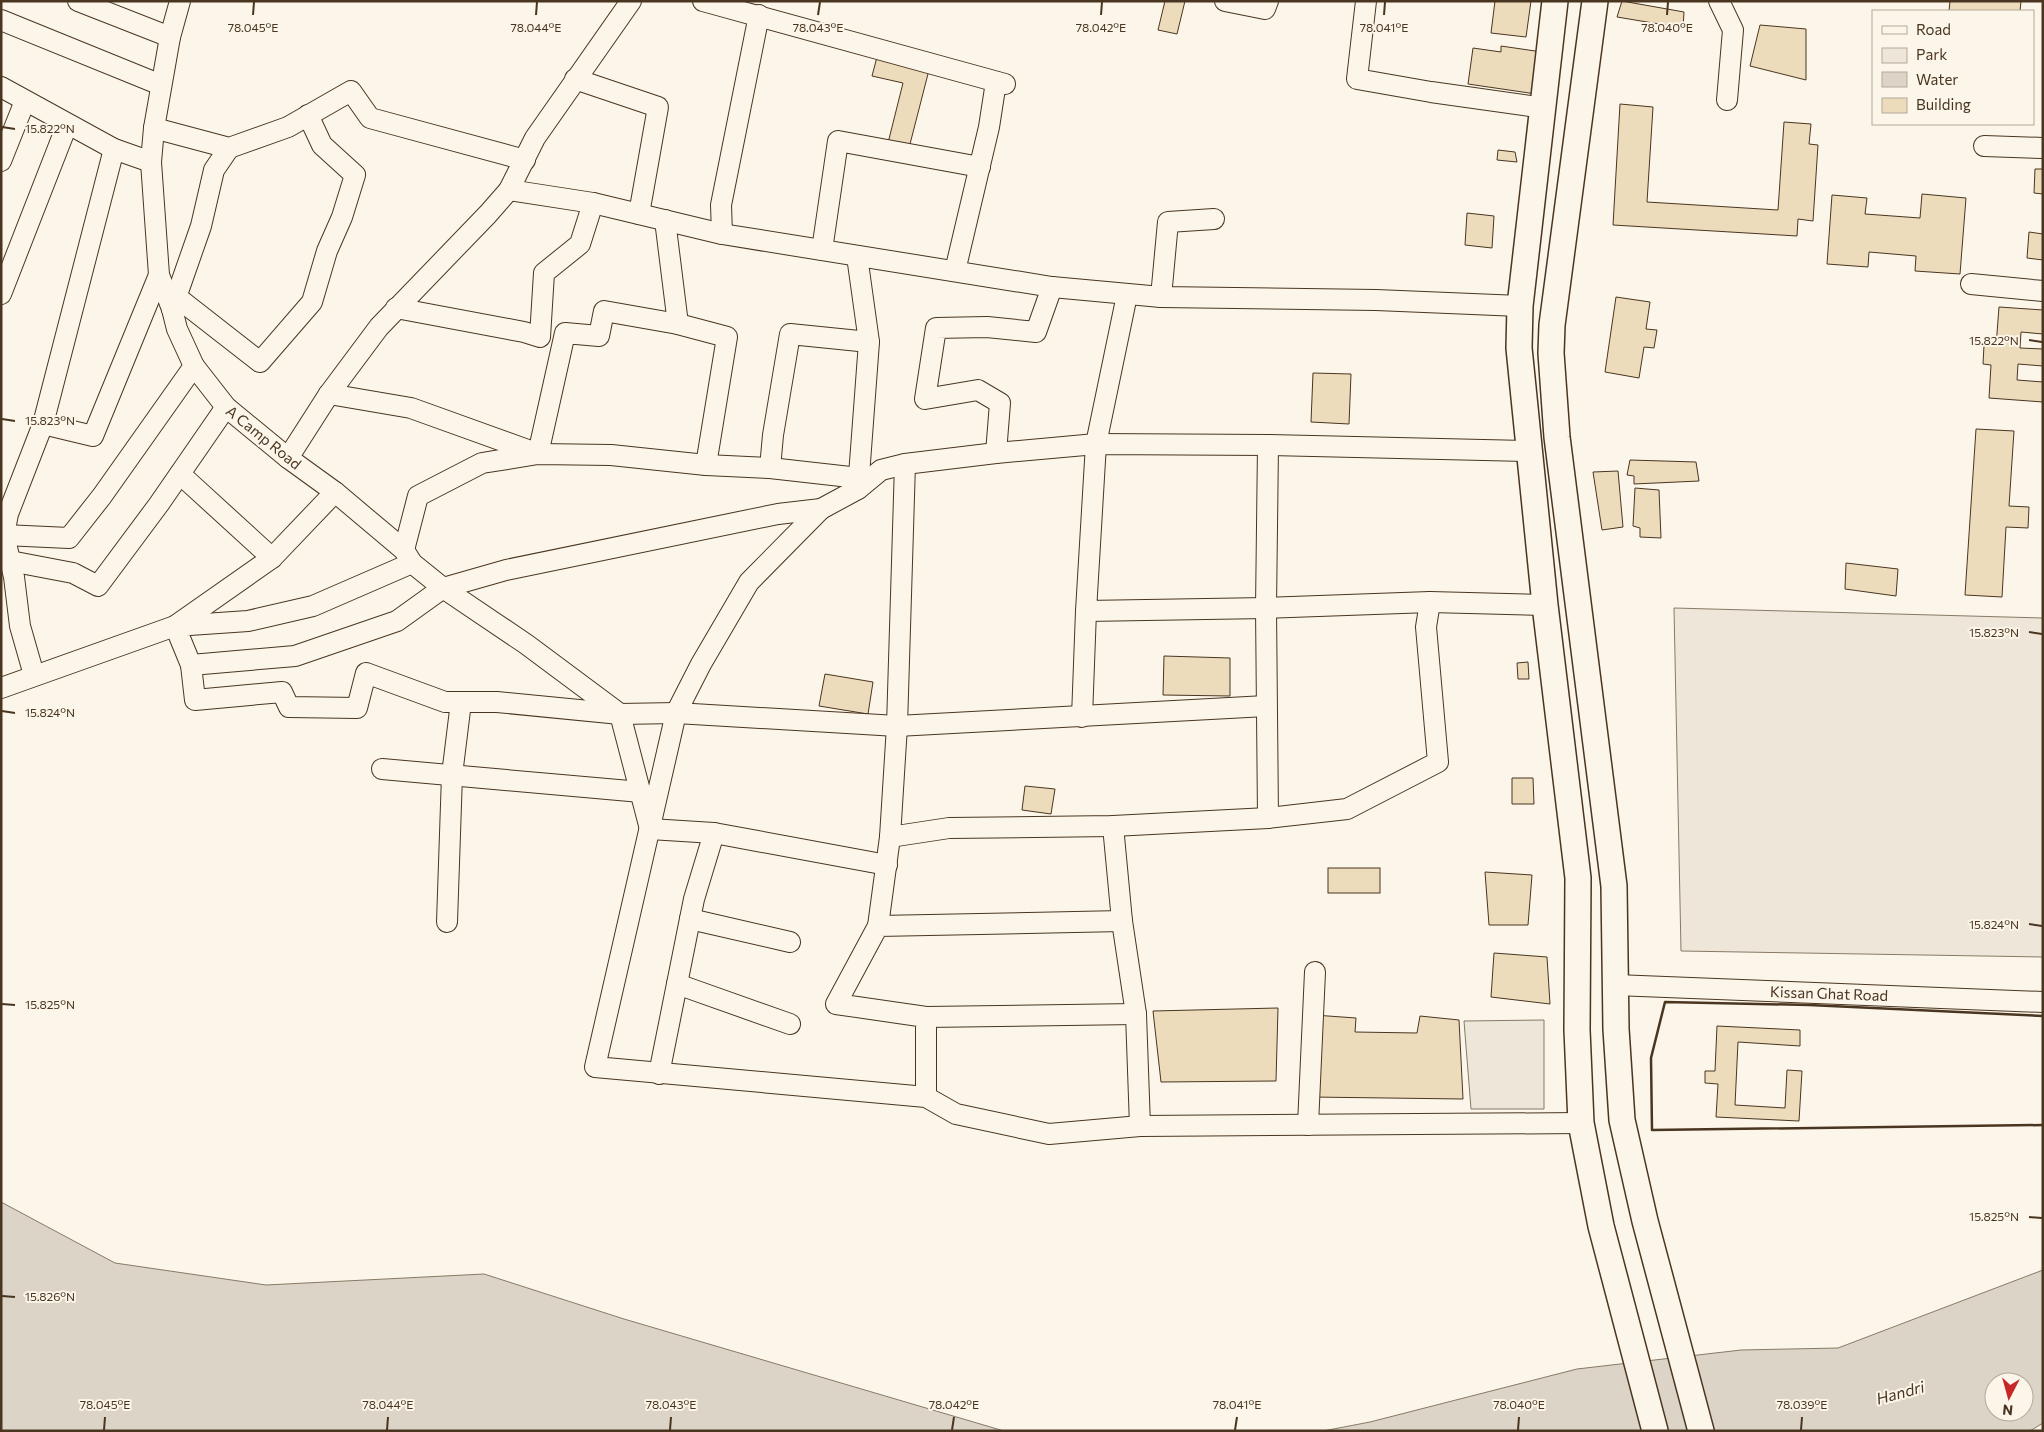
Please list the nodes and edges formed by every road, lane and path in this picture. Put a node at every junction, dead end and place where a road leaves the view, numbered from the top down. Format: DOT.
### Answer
graph roads {
  1 [pos="78,1"];
  2 [pos="180,1"];
  3 [pos="631,1"];
  4 [pos="703,1"];
  5 [pos="1225,1"];
  6 [pos="1268,1"];
  7 [pos="1366,1"];
  8 [pos="1555,1"];
  9 [pos="1595,1"];
  10 [pos="1719,1"];
  11 [pos="759,15"];
  12 [pos="1,20"];
  13 [pos="170,37"];
  14 [pos="575,79"];
  15 [pos="161,85"];
  16 [pos="1,87"];
  17 [pos="1727,100"];
  18 [pos="25,101"];
  19 [pos="1544,108"];
  20 [pos="308,115"];
  21 [pos="67,125"];
  22 [pos="154,128"];
  23 [pos="1984,146"];
  24 [pos="229,148"];
  25 [pos="2043,148"];
  26 [pos="114,150"];
  27 [pos="525,160"];
  28 [pos="1,161"];
  29 [pos="151,162"];
  30 [pos="980,167"];
  31 [pos="509,190"];
  32 [pos="593,203"];
  33 [pos="639,214"];
  34 [pos="665,220"];
  35 [pos="1214,220"];
  36 [pos="722,234"];
  37 [pos="822,250"];
  38 [pos="857,256"];
  39 [pos="955,271"];
  40 [pos="159,274"];
  41 [pos="1971,284"];
  42 [pos="1052,287"];
  43 [pos="2043,291"];
  44 [pos="1,294"];
  45 [pos="1127,295"];
  46 [pos="1161,297"];
  47 [pos="1520,306"];
  48 [pos="396,308"];
  49 [pos="172,309"];
  50 [pos="678,324"];
  51 [pos="868,342"];
  52 [pos="194,366"];
  53 [pos="329,394"];
  54 [pos="226,407"];
  55 [pos="43,424"];
  56 [pos="1096,444"];
  57 [pos="1268,446"];
  58 [pos="1558,448"];
  59 [pos="1529,451"];
  60 [pos="996,453"];
  61 [pos="538,454"];
  62 [pos="288,458"];
  63 [pos="905,464"];
  64 [pos="706,465"];
  65 [pos="770,468"];
  66 [pos="180,474"];
  67 [pos="859,483"];
  68 [pos="335,492"];
  69 [pos="820,508"];
  70 [pos="4,536"];
  71 [pos="408,557"];
  72 [pos="272,558"];
  73 [pos="10,561"];
  74 [pos="443,588"];
  75 [pos="1430,602"];
  76 [pos="1545,606"];
  77 [pos="1266,608"];
  78 [pos="1086,611"];
  79 [pos="175,626"];
  80 [pos="191,665"];
  81 [pos="34,675"];
  82 [pos="1,688"];
  83 [pos="461,702"];
  84 [pos="1266,706"];
  85 [pos="676,713"];
  86 [pos="620,714"];
  87 [pos="1082,717"];
  88 [pos="897,726"];
  89 [pos="382,770"];
  90 [pos="452,775"];
  91 [pos="641,792"];
  92 [pos="1268,818"];
  93 [pos="1113,826"];
  94 [pos="650,829"];
  95 [pos="714,833"];
  96 [pos="890,837"];
  97 [pos="886,865"];
  98 [pos="690,919"];
  99 [pos="1122,921"];
  100 [pos="447,922"];
  101 [pos="878,926"];
  102 [pos="790,942"];
  103 [pos="1315,972"];
  104 [pos="677,984"];
  105 [pos="1615,985"];
  106 [pos="2043,1002"];
  107 [pos="1136,1014"];
  108 [pos="926,1017"];
  109 [pos="790,1024"];
  110 [pos="1616,1029"];
  111 [pos="1577,1030"];
  112 [pos="659,1074"];
  113 [pos="926,1097"];
  114 [pos="1581,1123"];
  115 [pos="1308,1125"];
  116 [pos="1140,1126"];
  117 [pos="1655,1431"];
  118 [pos="1701,1431"];
  1 -- 13 [label="street"];
  2 -- 13 [label="street, A Camp Road"];
  3 -- 14 [label="street"];
  4 -- 11 [label="street"];
  5 -- 6 [label="street"];
  7 -- 19 [label="street"];
  8 -- 19 [label="main road"];
  9 -- 58 [label="main road"];
  10 -- 17 [label="street"];
  11 -- 30 [label="street"];
  11 -- 36 [label="street"];
  12 -- 15 [label="street"];
  13 -- 15 [label="street, A Camp Road"];
  14 -- 27 [label="street"];
  14 -- 33 [label="street"];
  15 -- 22 [label="street, A Camp Road"];
  16 -- 18 [label="street"];
  18 -- 21 [label="street"];
  18 -- 28 [label="street"];
  19 -- 47 [label="main road"];
  20 -- 24 [label="street"];
  20 -- 27 [label="street"];
  20 -- 49 [label="street"];
  21 -- 26 [label="street"];
  21 -- 44 [label="street"];
  22 -- 24 [label="street"];
  22 -- 29 [label="street, A Camp Road"];
  23 -- 25 [label="street"];
  24 -- 49 [label="street"];
  26 -- 29 [label="street"];
  26 -- 55 [label="street"];
  27 -- 31 [label="street"];
  29 -- 40 [label="street, A Camp Road"];
  30 -- 37 [label="street"];
  30 -- 39 [label="street"];
  31 -- 32 [label="street"];
  31 -- 48 [label="street"];
  32 -- 33 [label="street"];
  32 -- 48 [label="street"];
  33 -- 34 [label="street"];
  34 -- 36 [label="street"];
  34 -- 50 [label="street"];
  35 -- 46 [label="street"];
  36 -- 37 [label="street"];
  37 -- 38 [label="street"];
  38 -- 39 [label="street"];
  38 -- 51 [label="street"];
  39 -- 42 [label="street"];
  40 -- 49 [label="street, A Camp Road"];
  40 -- 55 [label="street"];
  41 -- 43 [label="street"];
  42 -- 45 [label="street"];
  42 -- 60 [label="street"];
  45 -- 46 [label="street"];
  45 -- 56 [label="street"];
  46 -- 47 [label="street"];
  47 -- 59 [label="main road"];
  48 -- 53 [label="street"];
  49 -- 52 [label="street, A Camp Road"];
  50 -- 61 [label="street"];
  50 -- 64 [label="street"];
  51 -- 65 [label="street"];
  51 -- 67 [label="street"];
  52 -- 54 [label="street, A Camp Road"];
  52 -- 70 [label="street"];
  53 -- 61 [label="street"];
  53 -- 62 [label="street"];
  54 -- 62 [label="street, A Camp Road"];
  54 -- 66 [label="street"];
  55 -- 70 [label="street"];
  56 -- 57 [label="street"];
  56 -- 60 [label="street"];
  56 -- 78 [label="street"];
  57 -- 59 [label="street"];
  57 -- 77 [label="street"];
  58 -- 59 [label="main road"];
  58 -- 105 [label="main road"];
  59 -- 76 [label="main road"];
  60 -- 63 [label="street"];
  61 -- 64 [label="street"];
  61 -- 71 [label="street"];
  62 -- 68 [label="street, A Camp Road"];
  63 -- 67 [label="street"];
  63 -- 88 [label="street"];
  64 -- 65 [label="street"];
  65 -- 67 [label="street"];
  66 -- 72 [label="street"];
  66 -- 73 [label="street"];
  67 -- 69 [label="street"];
  68 -- 71 [label="street, A Camp Road"];
  68 -- 72 [label="street"];
  69 -- 74 [label="street"];
  69 -- 85 [label="street"];
  70 -- 73 [label="street"];
  71 -- 74 [label="street, A Camp Road"];
  71 -- 79 [label="street"];
  72 -- 79 [label="street"];
  73 -- 81 [label="street"];
  74 -- 80 [label="street"];
  74 -- 86 [label="street, A Camp Road"];
  75 -- 76 [label="street"];
  75 -- 77 [label="street"];
  75 -- 92 [label="street"];
  76 -- 111 [label="main road"];
  77 -- 78 [label="street"];
  77 -- 84 [label="street"];
  78 -- 87 [label="street"];
  79 -- 80 [label="street"];
  79 -- 81 [label="street"];
  80 -- 83 [label="street"];
  81 -- 82 [label="street"];
  83 -- 86 [label="street"];
  83 -- 90 [label="street"];
  84 -- 87 [label="street"];
  84 -- 92 [label="street"];
  85 -- 86 [label="street"];
  85 -- 88 [label="street"];
  85 -- 94 [label="street"];
  86 -- 91 [label="street"];
  87 -- 88 [label="street"];
  88 -- 96 [label="street"];
  89 -- 90 [label="street"];
  90 -- 91 [label="street"];
  90 -- 100 [label="street"];
  91 -- 94 [label="street"];
  92 -- 93 [label="street"];
  93 -- 96 [label="street"];
  93 -- 99 [label="street"];
  94 -- 95 [label="street"];
  94 -- 112 [label="street"];
  95 -- 97 [label="street"];
  95 -- 98 [label="street"];
  96 -- 97 [label="street"];
  97 -- 101 [label="street"];
  98 -- 102 [label="street"];
  98 -- 104 [label="street"];
  99 -- 101 [label="street"];
  99 -- 107 [label="street"];
  101 -- 108 [label="street"];
  103 -- 115 [label="street"];
  104 -- 109 [label="street"];
  104 -- 112 [label="street"];
  105 -- 106 [label="street, Kissan Ghat Road"];
  105 -- 110 [label="main road"];
  107 -- 108 [label="street"];
  107 -- 116 [label="street"];
  108 -- 113 [label="street"];
  110 -- 111 [label="main road"];
  110 -- 118 [label="main road"];
  111 -- 114 [label="main road"];
  112 -- 113 [label="street"];
  113 -- 116 [label="street"];
  114 -- 115 [label="street"];
  114 -- 117 [label="main road"];
  115 -- 116 [label="street"];
}
